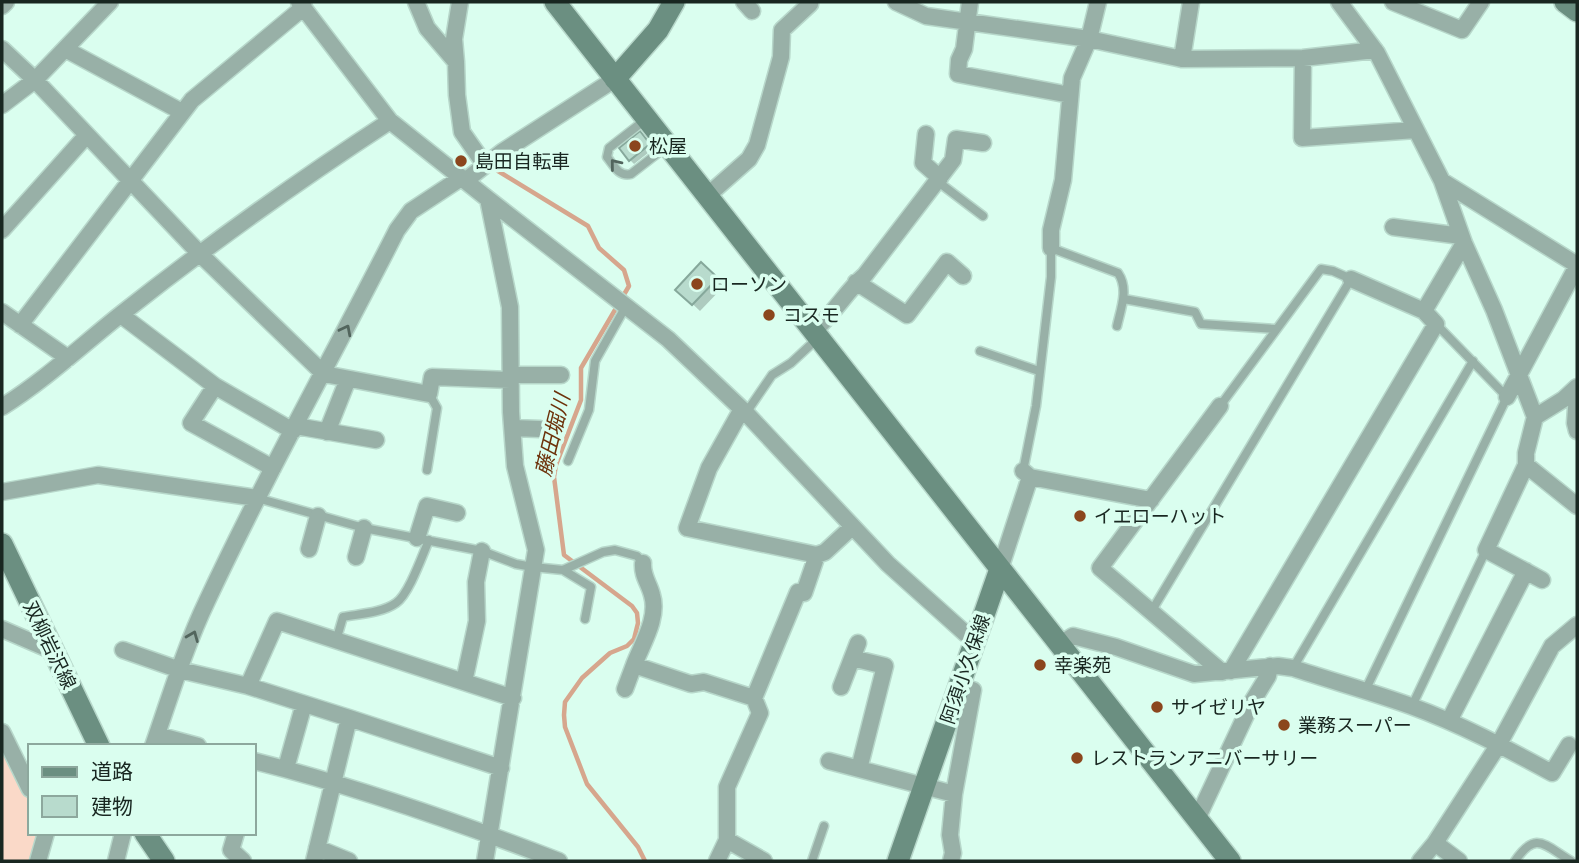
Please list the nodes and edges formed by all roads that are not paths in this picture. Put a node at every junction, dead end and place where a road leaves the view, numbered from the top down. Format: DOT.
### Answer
graph roads {
  1 [pos="6,2"];
  2 [pos="110,2"];
  3 [pos="416,2"];
  4 [pos="460,2"];
  5 [pos="555,2"];
  6 [pos="674,2"];
  7 [pos="811,2"];
  8 [pos="896,2"];
  9 [pos="970,2"];
  10 [pos="1098,2"];
  11 [pos="1191,2"];
  12 [pos="1339,2"];
  13 [pos="1393,2"];
  14 [pos="1481,2"];
  15 [pos="1565,2"];
  16 [pos="301,5"];
  17 [pos="2,6"];
  18 [pos="1577,10"];
  19 [pos="969,23"];
  20 [pos="1089,39"];
  21 [pos="2,49"];
  22 [pos="65,49"];
  23 [pos="1375,50"];
  24 [pos="1303,58"];
  25 [pos="1182,59"];
  26 [pos="456,62"];
  27 [pos="615,79"];
  28 [pos="35,80"];
  29 [pos="1070,95"];
  30 [pos="2,105"];
  31 [pos="182,112"];
  32 [pos="647,119"];
  33 [pos="390,121"];
  34 [pos="1416,130"];
  35 [pos="926,134"];
  36 [pos="86,136"];
  37 [pos="983,143"];
  38 [pos="667,145"];
  39 [pos="485,165"];
  40 [pos="938,179"];
  41 [pos="463,180"];
  42 [pos="129,181"];
  43 [pos="1442,181"];
  44 [pos="707,196"];
  45 [pos="488,200"];
  46 [pos="983,216"];
  47 [pos="3,225"];
  48 [pos="1393,226"];
  49 [pos="1462,239"];
  50 [pos="1051,248"];
  51 [pos="201,255"];
  52 [pos="1577,265"];
  53 [pos="963,276"];
  54 [pos="1351,279"];
  55 [pos="856,282"];
  56 [pos="1124,299"];
  57 [pos="622,303"];
  58 [pos="1423,311"];
  59 [pos="2,312"];
  60 [pos="121,315"];
  61 [pos="1436,324"];
  62 [pos="20,325"];
  63 [pos="1117,326"];
  64 [pos="1275,329"];
  65 [pos="816,335"];
  66 [pos="980,351"];
  67 [pos="68,358"];
  68 [pos="1473,361"];
  69 [pos="1039,371"];
  70 [pos="324,374"];
  71 [pos="561,374"];
  72 [pos="1518,377"];
  73 [pos="511,378"];
  74 [pos="348,379"];
  75 [pos="215,386"];
  76 [pos="1577,387"];
  77 [pos="429,394"];
  78 [pos="1577,394"];
  79 [pos="1507,397"];
  80 [pos="1220,406"];
  81 [pos="2,407"];
  82 [pos="744,411"];
  83 [pos="1535,417"];
  84 [pos="513,428"];
  85 [pos="294,429"];
  86 [pos="540,429"];
  87 [pos="1577,430"];
  88 [pos="327,432"];
  89 [pos="376,440"];
  90 [pos="568,461"];
  91 [pos="1526,465"];
  92 [pos="273,468"];
  93 [pos="427,470"];
  94 [pos="1027,474"];
  95 [pos="2,492"];
  96 [pos="257,498"];
  97 [pos="1151,500"];
  98 [pos="1577,506"];
  99 [pos="457,513"];
  100 [pos="318,516"];
  101 [pos="852,527"];
  102 [pos="364,528"];
  103 [pos="423,539"];
  104 [pos="2,544"];
  105 [pos="309,549"];
  106 [pos="1486,550"];
  107 [pos="482,551"];
  108 [pos="817,555"];
  109 [pos="356,557"];
  110 [pos="643,563"];
  111 [pos="533,567"];
  112 [pos="567,568"];
  113 [pos="999,569"];
  114 [pos="1526,571"];
  115 [pos="1542,580"];
  116 [pos="1151,612"];
  117 [pos="585,619"];
  118 [pos="1577,625"];
  119 [pos="2,629"];
  120 [pos="966,634"];
  121 [pos="336,640"];
  122 [pos="1059,645"];
  123 [pos="123,650"];
  124 [pos="53,651"];
  125 [pos="634,665"];
  126 [pos="1270,666"];
  127 [pos="1293,668"];
  128 [pos="180,670"];
  129 [pos="1226,672"];
  130 [pos="464,682"];
  131 [pos="248,687"];
  132 [pos="841,687"];
  133 [pos="625,689"];
  134 [pos="973,690"];
  135 [pos="1365,691"];
  136 [pos="513,698"];
  137 [pos="754,698"];
  138 [pos="304,704"];
  139 [pos="1412,706"];
  140 [pos="349,718"];
  141 [pos="1449,721"];
  142 [pos="2,732"];
  143 [pos="155,740"];
  144 [pos="98,744"];
  145 [pos="184,744"];
  146 [pos="1499,744"];
  147 [pos="1569,745"];
  148 [pos="829,761"];
  149 [pos="256,764"];
  150 [pos="286,768"];
  151 [pos="501,768"];
  152 [pos="859,769"];
  153 [pos="334,783"];
  154 [pos="28,785"];
  155 [pos="924,786"];
  156 [pos="954,794"];
  157 [pos="1197,819"];
  158 [pos="824,825"];
  159 [pos="490,834"];
  160 [pos="45,835"];
  161 [pos="122,835"];
  162 [pos="146,835"];
  163 [pos="235,835"];
  164 [pos="727,840"];
  165 [pos="1435,843"];
  166 [pos="316,855"];
  167 [pos="38,861"];
  168 [pos="116,861"];
  169 [pos="164,861"];
  170 [pos="243,861"];
  171 [pos="349,861"];
  172 [pos="485,861"];
  173 [pos="559,861"];
  174 [pos="717,861"];
  175 [pos="764,861"];
  176 [pos="812,861"];
  177 [pos="898,861"];
  178 [pos="951,861"];
  179 [pos="1230,861"];
  180 [pos="1420,861"];
  181 [pos="1459,861"];
  182 [pos="1515,861"];
  183 [pos="1571,861"];
  1 -- 17 [label="street"];
  2 -- 22 [label="street"];
  3 -- 26 [label="street"];
  4 -- 26 [label="street"];
  5 -- 27 [label="street"];
  6 -- 27 [label="street"];
  7 -- 44 [label="street"];
  8 -- 19 [label="street"];
  9 -- 19 [label="street"];
  10 -- 20 [label="street"];
  11 -- 25 [label="street"];
  12 -- 23 [label="street"];
  13 -- 14 [label="street"];
  15 -- 18 [label="street"];
  16 -- 31 [label="street"];
  16 -- 33 [label="street"];
  19 -- 20 [label="street"];
  19 -- 29 [label="street"];
  20 -- 25 [label="street"];
  20 -- 29 [label="street"];
  21 -- 28 [label="street"];
  22 -- 28 [label="street"];
  22 -- 31 [label="street"];
  23 -- 24 [label="street"];
  23 -- 34 [label="street"];
  24 -- 25 [label="street"];
  24 -- 34 [label="street"];
  26 -- 39 [label="street"];
  27 -- 32 [label="street"];
  27 -- 39 [label="street"];
  28 -- 30 [label="street"];
  28 -- 36 [label="street"];
  29 -- 50 [label="street"];
  31 -- 42 [label="street"];
  32 -- 38 [label="street"];
  38 -- 32 [label="lane, one-way"];
  33 -- 41 [label="street"];
  33 -- 51 [label="street"];
  34 -- 43 [label="street"];
  35 -- 40 [label="street"];
  36 -- 42 [label="street"];
  36 -- 47 [label="street"];
  37 -- 40 [label="street"];
  38 -- 44 [label="street"];
  39 -- 41 [label="street"];
  40 -- 46 [label="lane"];
  40 -- 55 [label="street"];
  41 -- 45 [label="street"];
  70 -- 41 [label="street, one-way"];
  42 -- 51 [label="street"];
  42 -- 62 [label="street"];
  43 -- 49 [label="street"];
  43 -- 52 [label="street"];
  44 -- 65 [label="street"];
  45 -- 57 [label="street"];
  45 -- 73 [label="street"];
  48 -- 49 [label="street"];
  49 -- 58 [label="street"];
  49 -- 72 [label="street"];
  50 -- 56 [label="lane"];
  50 -- 69 [label="lane"];
  51 -- 60 [label="street"];
  51 -- 70 [label="street"];
  52 -- 72 [label="street"];
  53 -- 55 [label="street"];
  54 -- 58 [label="street"];
  54 -- 64 [label="lane"];
  54 -- 116 [label="lane"];
  55 -- 65 [label="street"];
  56 -- 63 [label="lane"];
  56 -- 64 [label="lane"];
  57 -- 82 [label="street"];
  57 -- 90 [label="lane"];
  58 -- 61 [label="street"];
  59 -- 62 [label="street"];
  60 -- 67 [label="street"];
  60 -- 75 [label="street"];
  61 -- 68 [label="lane"];
  61 -- 129 [label="street"];
  62 -- 67 [label="street"];
  64 -- 80 [label="lane"];
  65 -- 82 [label="lane"];
  65 -- 113 [label="street"];
  66 -- 69 [label="lane"];
  67 -- 81 [label="street"];
  68 -- 79 [label="lane"];
  68 -- 127 [label="lane"];
  69 -- 94 [label="lane"];
  70 -- 74 [label="street"];
  70 -- 85 [label="street"];
  71 -- 73 [label="street"];
  72 -- 79 [label="street"];
  72 -- 83 [label="street"];
  73 -- 77 [label="street"];
  73 -- 84 [label="street"];
  74 -- 77 [label="street"];
  74 -- 88 [label="street"];
  75 -- 85 [label="street"];
  75 -- 92 [label="street"];
  76 -- 83 [label="street"];
  77 -- 93 [label="lane"];
  78 -- 87 [label="street"];
  79 -- 135 [label="lane"];
  80 -- 97 [label="street"];
  82 -- 101 [label="street"];
  82 -- 108 [label="street"];
  83 -- 91 [label="street"];
  84 -- 86 [label="street"];
  84 -- 111 [label="street"];
  85 -- 88 [label="street"];
  85 -- 92 [label="street"];
  88 -- 89 [label="street"];
  91 -- 98 [label="street"];
  91 -- 106 [label="street"];
  92 -- 96 [label="street"];
  94 -- 97 [label="street"];
  94 -- 113 [label="street, 阿須小久保線"];
  95 -- 96 [label="street"];
  96 -- 100 [label="lane"];
  128 -- 96 [label="street, one-way"];
  97 -- 116 [label="street"];
  99 -- 103 [label="street"];
  100 -- 102 [label="lane"];
  100 -- 105 [label="street"];
  101 -- 108 [label="street"];
  101 -- 120 [label="street"];
  102 -- 103 [label="lane"];
  102 -- 109 [label="street"];
  103 -- 107 [label="lane"];
  103 -- 121 [label="lane"];
  104 -- 124 [label="street, 双柳岩沢線"];
  106 -- 114 [label="street"];
  106 -- 139 [label="lane"];
  107 -- 111 [label="lane"];
  107 -- 130 [label="street"];
  108 -- 137 [label="street"];
  110 -- 112 [label="lane"];
  110 -- 125 [label="street"];
  111 -- 112 [label="lane"];
  111 -- 136 [label="street"];
  112 -- 117 [label="lane"];
  113 -- 122 [label="street"];
  113 -- 155 [label="street, 阿須小久保線"];
  114 -- 115 [label="street"];
  114 -- 141 [label="street"];
  116 -- 129 [label="street"];
  118 -- 146 [label="street"];
  119 -- 124 [label="street"];
  121 -- 130 [label="street"];
  121 -- 131 [label="street"];
  122 -- 129 [label="street"];
  122 -- 157 [label="street"];
  123 -- 128 [label="street"];
  124 -- 144 [label="street, 双柳岩沢線"];
  125 -- 133 [label="street"];
  125 -- 137 [label="street"];
  126 -- 127 [label="street"];
  126 -- 129 [label="street"];
  126 -- 157 [label="street"];
  127 -- 135 [label="street"];
  128 -- 131 [label="street"];
  128 -- 143 [label="street"];
  130 -- 136 [label="street"];
  131 -- 138 [label="street"];
  132 -- 152 [label="street"];
  134 -- 156 [label="street"];
  135 -- 139 [label="street"];
  136 -- 151 [label="street"];
  137 -- 164 [label="street"];
  138 -- 140 [label="street"];
  138 -- 150 [label="street"];
  139 -- 141 [label="street"];
  140 -- 151 [label="street"];
  140 -- 153 [label="street"];
  141 -- 146 [label="street"];
  142 -- 154 [label="street"];
  143 -- 145 [label="street"];
  146 -- 147 [label="street"];
  146 -- 165 [label="street"];
  148 -- 152 [label="street"];
  149 -- 150 [label="street"];
  150 -- 153 [label="street"];
  151 -- 159 [label="street"];
  152 -- 155 [label="street"];
  153 -- 159 [label="street"];
  153 -- 166 [label="street"];
  155 -- 156 [label="street"];
  155 -- 177 [label="street, 阿須小久保線"];
  156 -- 178 [label="street"];
  157 -- 179 [label="street"];
  158 -- 176 [label="lane"];
  159 -- 172 [label="street"];
  159 -- 173 [label="street"];
  160 -- 167 [label="street"];
  161 -- 168 [label="street"];
  162 -- 169 [label="street"];
  163 -- 170 [label="street"];
  164 -- 174 [label="street"];
  164 -- 175 [label="street"];
  165 -- 180 [label="street"];
  165 -- 181 [label="street"];
  166 -- 171 [label="street"];
  182 -- 183 [label="lane"];
}
